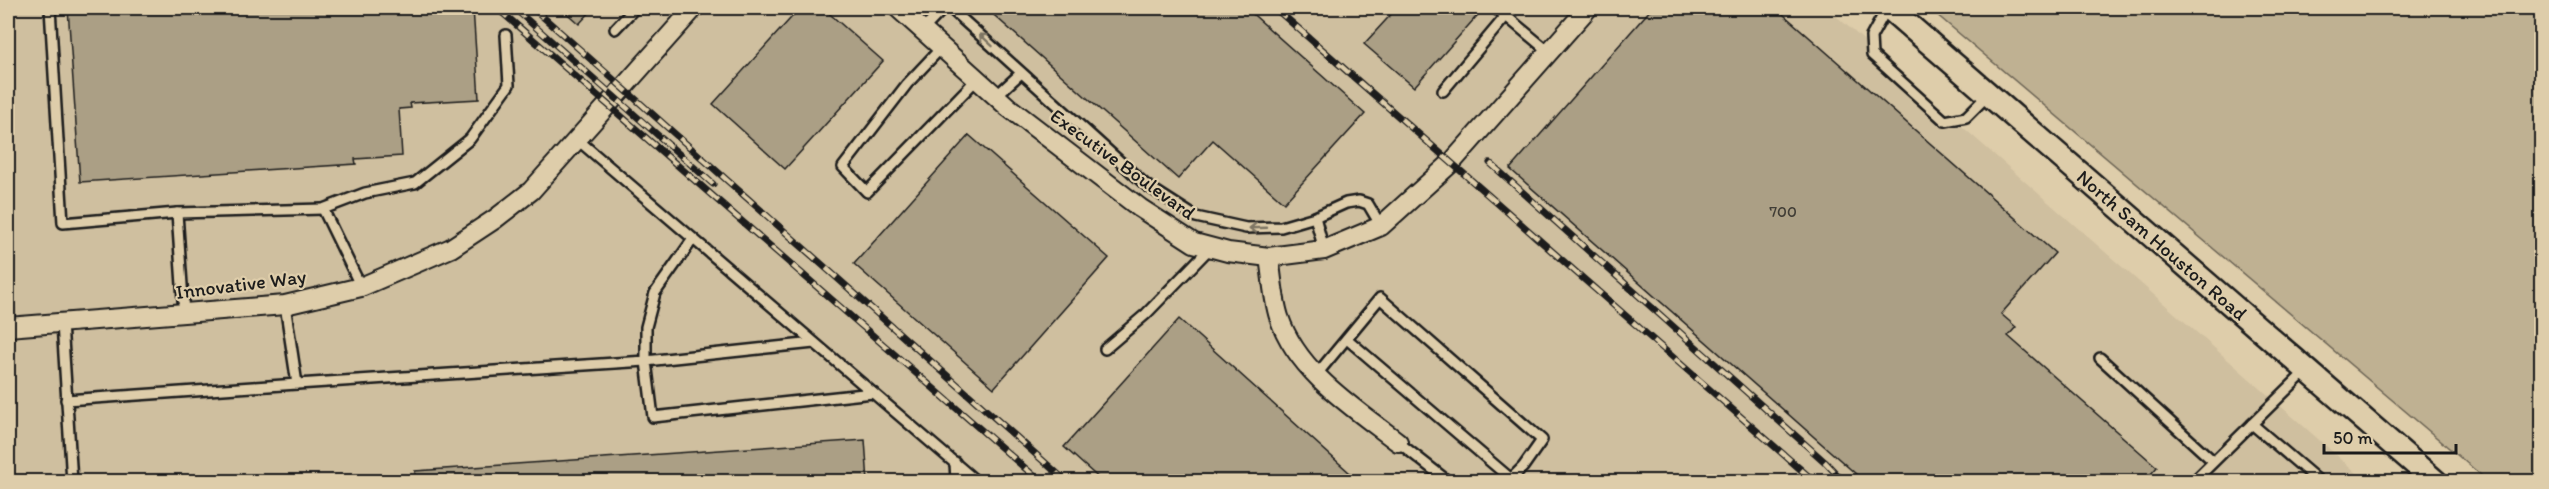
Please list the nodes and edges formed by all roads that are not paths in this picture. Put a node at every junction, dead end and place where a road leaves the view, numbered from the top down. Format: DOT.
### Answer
graph roads {
  1 [pos="50,8"];
  2 [pos="635,8"];
  3 [pos="694,8"];
  4 [pos="898,8"];
  5 [pos="944,8"];
  6 [pos="950,8"];
  7 [pos="1495,8"];
  8 [pos="1588,8"];
  9 [pos="1888,8"];
  10 [pos="1506,16"];
  11 [pos="615,29"];
  12 [pos="923,30"];
  13 [pos="506,35"];
  14 [pos="942,47"];
  15 [pos="1549,52"];
  16 [pos="1021,73"];
  17 [pos="977,79"];
  18 [pos="1443,91"];
  19 [pos="1988,95"];
  20 [pos="996,96"];
  21 [pos="578,140"];
  22 [pos="322,208"];
  23 [pos="177,213"];
  24 [pos="1196,217"];
  25 [pos="1315,217"];
  26 [pos="1381,226"];
  27 [pos="1186,238"];
  28 [pos="693,239"];
  29 [pos="1211,247"];
  30 [pos="1324,250"];
  31 [pos="1269,257"];
  32 [pos="361,287"];
  33 [pos="8,301"];
  34 [pos="285,305"];
  35 [pos="184,314"];
  36 [pos="62,323"];
  37 [pos="8,327"];
  38 [pos="1347,339"];
  39 [pos="814,343"];
  40 [pos="1105,349"];
  41 [pos="2100,358"];
  42 [pos="646,361"];
  43 [pos="2307,370"];
  44 [pos="1317,374"];
  45 [pos="297,384"];
  46 [pos="873,393"];
  47 [pos="66,400"];
  48 [pos="2252,424"];
  49 [pos="1398,442"];
  50 [pos="2213,461"];
  51 [pos="955,462"];
  52 [pos="1510,480"];
  53 [pos="72,482"];
  54 [pos="956,482"];
  55 [pos="977,482"];
  56 [pos="1449,482"];
  57 [pos="2193,482"];
  58 [pos="2320,482"];
  59 [pos="2436,482"];
  1 -- 23 [label="lane"];
  2 -- 11 [label="lane"];
  3 -- 21 [label="street, Innovative Way"];
  4 -- 12 [label="street, Executive Boulevard"];
  5 -- 12 [label="lane"];
  16 -- 6 [label="lane, one-way"];
  7 -- 10 [label="lane"];
  8 -- 15 [label="street, Executive Boulevard"];
  9 -- 19 [label="street, North Sam Houston Road"];
  9 -- 19 [label="lane"];
  10 -- 15 [label="lane"];
  10 -- 18 [label="lane"];
  12 -- 14 [label="street, Executive Boulevard"];
  13 -- 22 [label="lane"];
  14 -- 17 [label="street, Executive Boulevard"];
  14 -- 17 [label="lane"];
  15 -- 26 [label="street, Executive Boulevard"];
  16 -- 20 [label="lane"];
  16 -- 24 [label="lane"];
  17 -- 20 [label="street, Executive Boulevard"];
  19 -- 43 [label="street, North Sam Houston Road"];
  20 -- 27 [label="street, Executive Boulevard"];
  21 -- 28 [label="lane"];
  21 -- 32 [label="street, Innovative Way"];
  22 -- 23 [label="lane"];
  22 -- 32 [label="lane"];
  23 -- 35 [label="lane"];
  25 -- 24 [label="lane, one-way"];
  24 -- 27 [label="lane"];
  25 -- 26 [label="lane"];
  25 -- 30 [label="lane"];
  26 -- 30 [label="street, Executive Boulevard"];
  27 -- 29 [label="street, Executive Boulevard"];
  28 -- 39 [label="lane"];
  28 -- 42 [label="lane"];
  29 -- 31 [label="street, Executive Boulevard"];
  29 -- 40 [label="lane"];
  30 -- 31 [label="street, Executive Boulevard"];
  31 -- 44 [label="street"];
  32 -- 34 [label="street, Innovative Way"];
  33 -- 37 [label="lane"];
  34 -- 35 [label="street, Innovative Way"];
  34 -- 45 [label="lane"];
  35 -- 36 [label="street, Innovative Way"];
  36 -- 37 [label="street, Innovative Way"];
  36 -- 47 [label="lane"];
  38 -- 44 [label="lane"];
  38 -- 52 [label="lane"];
  38 -- 52 [label="lane"];
  39 -- 42 [label="lane"];
  39 -- 46 [label="lane"];
  41 -- 50 [label="lane"];
  42 -- 45 [label="lane"];
  42 -- 46 [label="lane"];
  43 -- 48 [label="lane"];
  43 -- 59 [label="street, North Sam Houston Road"];
  44 -- 49 [label="street"];
  45 -- 47 [label="lane"];
  46 -- 51 [label="lane"];
  47 -- 53 [label="lane"];
  48 -- 50 [label="lane"];
  48 -- 58 [label="lane"];
  49 -- 56 [label="lane"];
  50 -- 57 [label="lane"];
  51 -- 54 [label="lane"];
  51 -- 55 [label="lane"];
}
